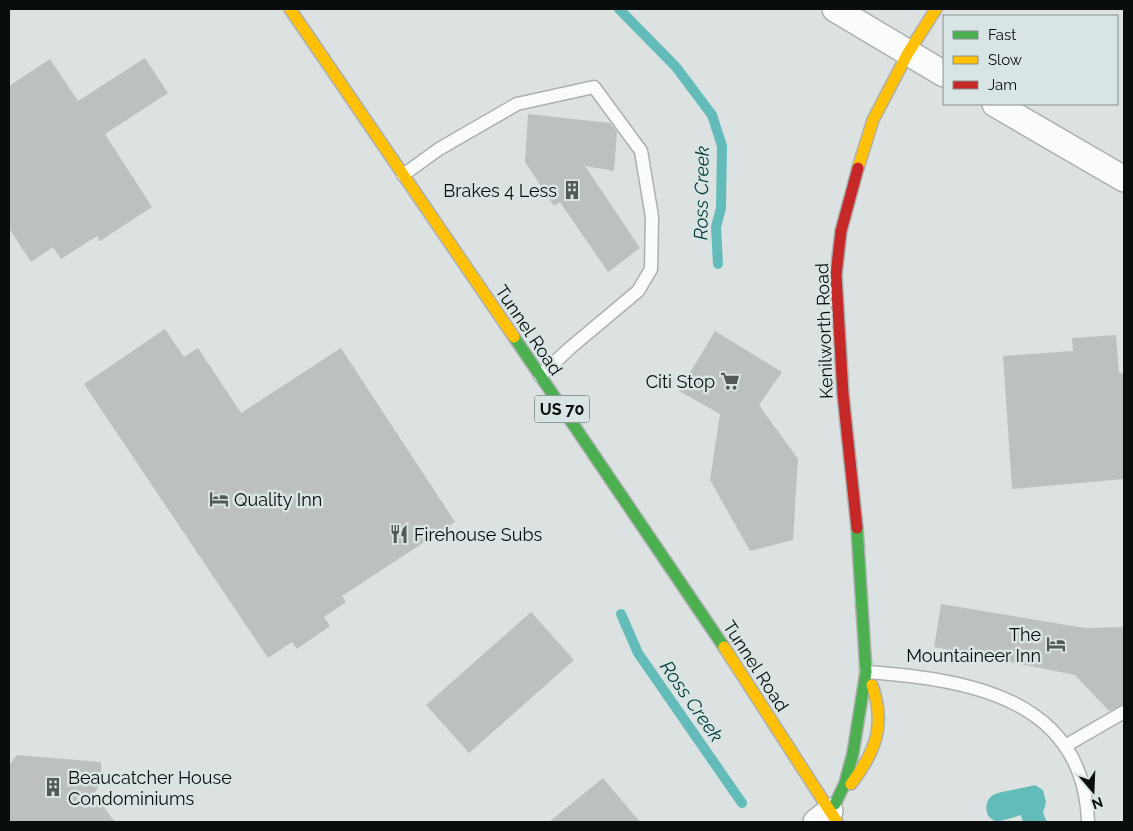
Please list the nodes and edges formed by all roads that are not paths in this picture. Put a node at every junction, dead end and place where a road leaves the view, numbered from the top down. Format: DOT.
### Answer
graph roads {
  1 [pos="290,9"];
  2 [pos="835,9"];
  3 [pos="936,9"];
  4 [pos="908,53"];
  5 [pos="943,73"];
  6 [pos="997,105"];
  7 [pos="403,175"];
  8 [pos="1124,179"];
  9 [pos="540,376"];
  10 [pos="866,672"];
  11 [pos="1124,712"];
  12 [pos="1065,746"];
  13 [pos="830,815"];
  14 [pos="1088,822"];
  1 -- 7 [label="street, Tunnel Road / US 70"];
  2 -- 4 [label="street"];
  3 -- 4 [label="street, Kenilworth Road"];
  4 -- 5 [label="street"];
  4 -- 10 [label="street, Kenilworth Road"];
  6 -- 8 [label="street"];
  7 -- 9 [label="street, Tunnel Road / US 70"];
  7 -- 9 [label="lane"];
  9 -- 13 [label="street, Tunnel Road / US 70"];
  10 -- 12 [label="lane"];
  10 -- 13 [label="street, Kenilworth Road"];
  10 -- 13 [label="street, Kenilworth Road"];
  11 -- 12 [label="lane"];
  12 -- 14 [label="lane"];
}
